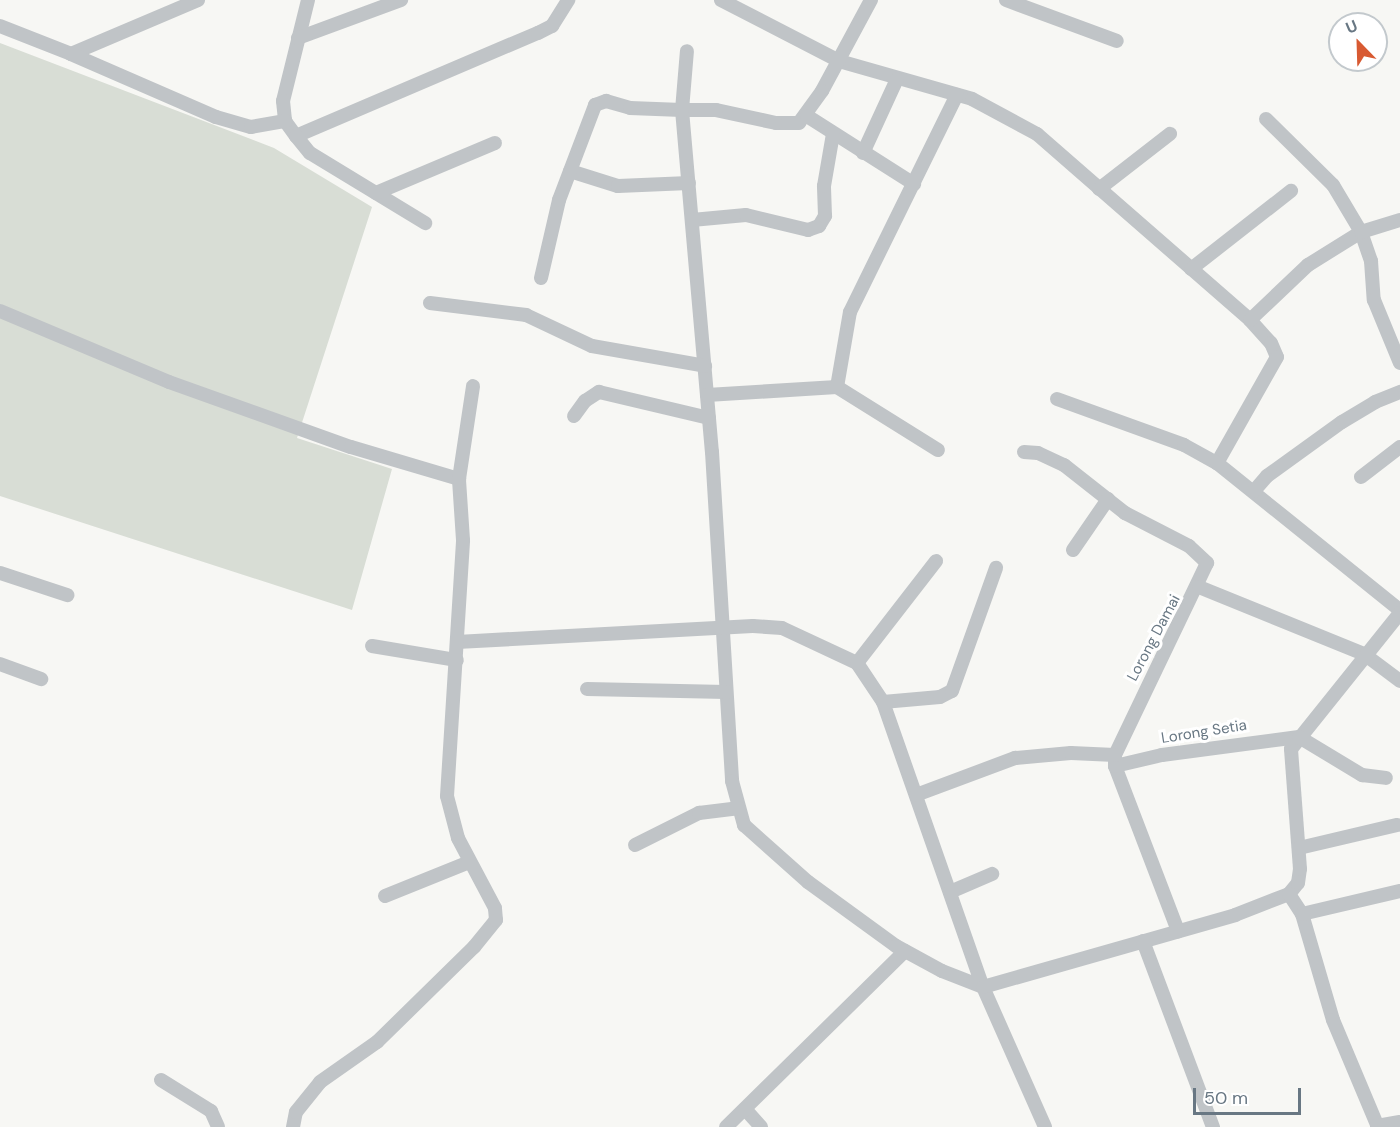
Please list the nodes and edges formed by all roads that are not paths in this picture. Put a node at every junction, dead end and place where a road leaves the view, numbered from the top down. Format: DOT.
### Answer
graph roads {
  1 [pos="198,0"];
  2 [pos="308,0"];
  3 [pos="401,0"];
  4 [pos="568,0"];
  5 [pos="721,0"];
  6 [pos="871,0"];
  7 [pos="1006,0"];
  8 [pos="0,26"];
  9 [pos="298,38"];
  10 [pos="1117,41"];
  11 [pos="687,51"];
  12 [pos="71,54"];
  13 [pos="839,61"];
  14 [pos="897,79"];
  15 [pos="957,94"];
  16 [pos="682,110"];
  17 [pos="807,116"];
  18 [pos="1266,119"];
  19 [pos="285,120"];
  20 [pos="833,134"];
  21 [pos="1170,134"];
  22 [pos="296,136"];
  23 [pos="495,143"];
  24 [pos="863,153"];
  25 [pos="570,171"];
  26 [pos="689,183"];
  27 [pos="914,184"];
  28 [pos="1098,189"];
  29 [pos="1291,191"];
  30 [pos="376,194"];
  31 [pos="692,220"];
  32 [pos="1400,220"];
  33 [pos="425,224"];
  34 [pos="1361,232"];
  35 [pos="1191,269"];
  36 [pos="541,278"];
  37 [pos="430,303"];
  38 [pos="0,312"];
  39 [pos="1250,320"];
  40 [pos="1400,363"];
  41 [pos="705,366"];
  42 [pos="473,386"];
  43 [pos="837,387"];
  44 [pos="1400,392"];
  45 [pos="707,395"];
  46 [pos="1056,399"];
  47 [pos="574,416"];
  48 [pos="709,418"];
  49 [pos="1400,447"];
  50 [pos="938,450"];
  51 [pos="1024,452"];
  52 [pos="1217,463"];
  53 [pos="1361,477"];
  54 [pos="459,479"];
  55 [pos="1254,491"];
  56 [pos="1108,499"];
  57 [pos="1073,550"];
  58 [pos="936,561"];
  59 [pos="996,568"];
  60 [pos="0,573"];
  61 [pos="1199,587"];
  62 [pos="67,595"];
  63 [pos="1400,612"];
  64 [pos="722,629"];
  65 [pos="457,642"];
  66 [pos="372,646"];
  67 [pos="1364,654"];
  68 [pos="457,660"];
  69 [pos="857,663"];
  70 [pos="0,664"];
  71 [pos="41,679"];
  72 [pos="1400,681"];
  73 [pos="587,689"];
  74 [pos="726,692"];
  75 [pos="883,702"];
  76 [pos="1299,737"];
  77 [pos="1115,760"];
  78 [pos="1386,778"];
  79 [pos="916,795"];
  80 [pos="738,808"];
  81 [pos="1397,825"];
  82 [pos="635,845"];
  83 [pos="1299,848"];
  84 [pos="469,862"];
  85 [pos="992,874"];
  86 [pos="1400,891"];
  87 [pos="950,892"];
  88 [pos="1289,894"];
  89 [pos="385,896"];
  90 [pos="1302,914"];
  91 [pos="1178,932"];
  92 [pos="1143,941"];
  93 [pos="905,951"];
  94 [pos="983,987"];
  95 [pos="161,1080"];
  96 [pos="745,1109"];
  97 [pos="1400,1122"];
  98 [pos="1378,1126"];
  99 [pos="218,1127"];
  100 [pos="292,1127"];
  101 [pos="726,1127"];
  102 [pos="761,1127"];
  103 [pos="1045,1127"];
  104 [pos="1213,1127"];
  1 -- 12 [label="street"];
  2 -- 9 [label="street"];
  3 -- 9 [label="street"];
  4 -- 22 [label="street"];
  5 -- 13 [label="street"];
  6 -- 13 [label="street"];
  7 -- 10 [label="street"];
  8 -- 12 [label="street"];
  9 -- 19 [label="street"];
  11 -- 16 [label="street"];
  12 -- 19 [label="street"];
  13 -- 14 [label="street"];
  13 -- 17 [label="street"];
  14 -- 15 [label="street"];
  14 -- 24 [label="street"];
  15 -- 27 [label="street"];
  15 -- 28 [label="street"];
  16 -- 17 [label="street"];
  16 -- 25 [label="street"];
  16 -- 26 [label="street"];
  17 -- 20 [label="street"];
  18 -- 34 [label="street"];
  19 -- 22 [label="street"];
  20 -- 24 [label="street"];
  20 -- 31 [label="street"];
  21 -- 28 [label="street"];
  22 -- 30 [label="street"];
  23 -- 30 [label="street"];
  24 -- 27 [label="street"];
  25 -- 26 [label="street"];
  25 -- 36 [label="street"];
  26 -- 31 [label="street"];
  27 -- 43 [label="street"];
  28 -- 35 [label="street"];
  29 -- 35 [label="street"];
  30 -- 33 [label="street"];
  31 -- 41 [label="street"];
  32 -- 34 [label="street"];
  34 -- 39 [label="street"];
  34 -- 40 [label="street"];
  35 -- 39 [label="street"];
  37 -- 41 [label="street"];
  38 -- 54 [label="street"];
  39 -- 52 [label="street"];
  41 -- 45 [label="street"];
  42 -- 54 [label="street"];
  43 -- 45 [label="street"];
  43 -- 50 [label="street"];
  44 -- 55 [label="street"];
  45 -- 48 [label="street"];
  46 -- 52 [label="street"];
  47 -- 48 [label="street"];
  48 -- 64 [label="street"];
  49 -- 53 [label="street"];
  51 -- 56 [label="street, Lorong Damai"];
  52 -- 55 [label="street"];
  54 -- 65 [label="street"];
  55 -- 63 [label="street"];
  56 -- 57 [label="street"];
  56 -- 61 [label="street, Lorong Damai"];
  58 -- 69 [label="street"];
  59 -- 75 [label="street"];
  60 -- 62 [label="street"];
  61 -- 67 [label="street"];
  61 -- 77 [label="street, Lorong Damai"];
  63 -- 67 [label="street"];
  64 -- 65 [label="street"];
  64 -- 69 [label="street"];
  64 -- 74 [label="street"];
  65 -- 68 [label="street"];
  66 -- 68 [label="street"];
  67 -- 72 [label="street"];
  67 -- 76 [label="street"];
  68 -- 84 [label="street"];
  69 -- 75 [label="street"];
  70 -- 71 [label="street"];
  73 -- 74 [label="street"];
  74 -- 80 [label="street"];
  75 -- 79 [label="street"];
  76 -- 77 [label="street, Lorong Setia"];
  76 -- 78 [label="street"];
  76 -- 83 [label="street"];
  77 -- 79 [label="street, Lorong Setia"];
  77 -- 91 [label="street"];
  79 -- 87 [label="street"];
  80 -- 82 [label="street"];
  80 -- 93 [label="street"];
  81 -- 83 [label="street"];
  83 -- 88 [label="street"];
  84 -- 89 [label="street"];
  84 -- 100 [label="street"];
  85 -- 87 [label="street"];
  86 -- 90 [label="street"];
  87 -- 94 [label="street"];
  88 -- 90 [label="street"];
  88 -- 91 [label="street"];
  90 -- 98 [label="street"];
  91 -- 92 [label="street"];
  92 -- 94 [label="street"];
  92 -- 104 [label="street"];
  93 -- 94 [label="street"];
  93 -- 96 [label="street"];
  94 -- 103 [label="street"];
  95 -- 99 [label="street"];
  96 -- 101 [label="street"];
  96 -- 102 [label="street"];
  97 -- 98 [label="street"];
}
